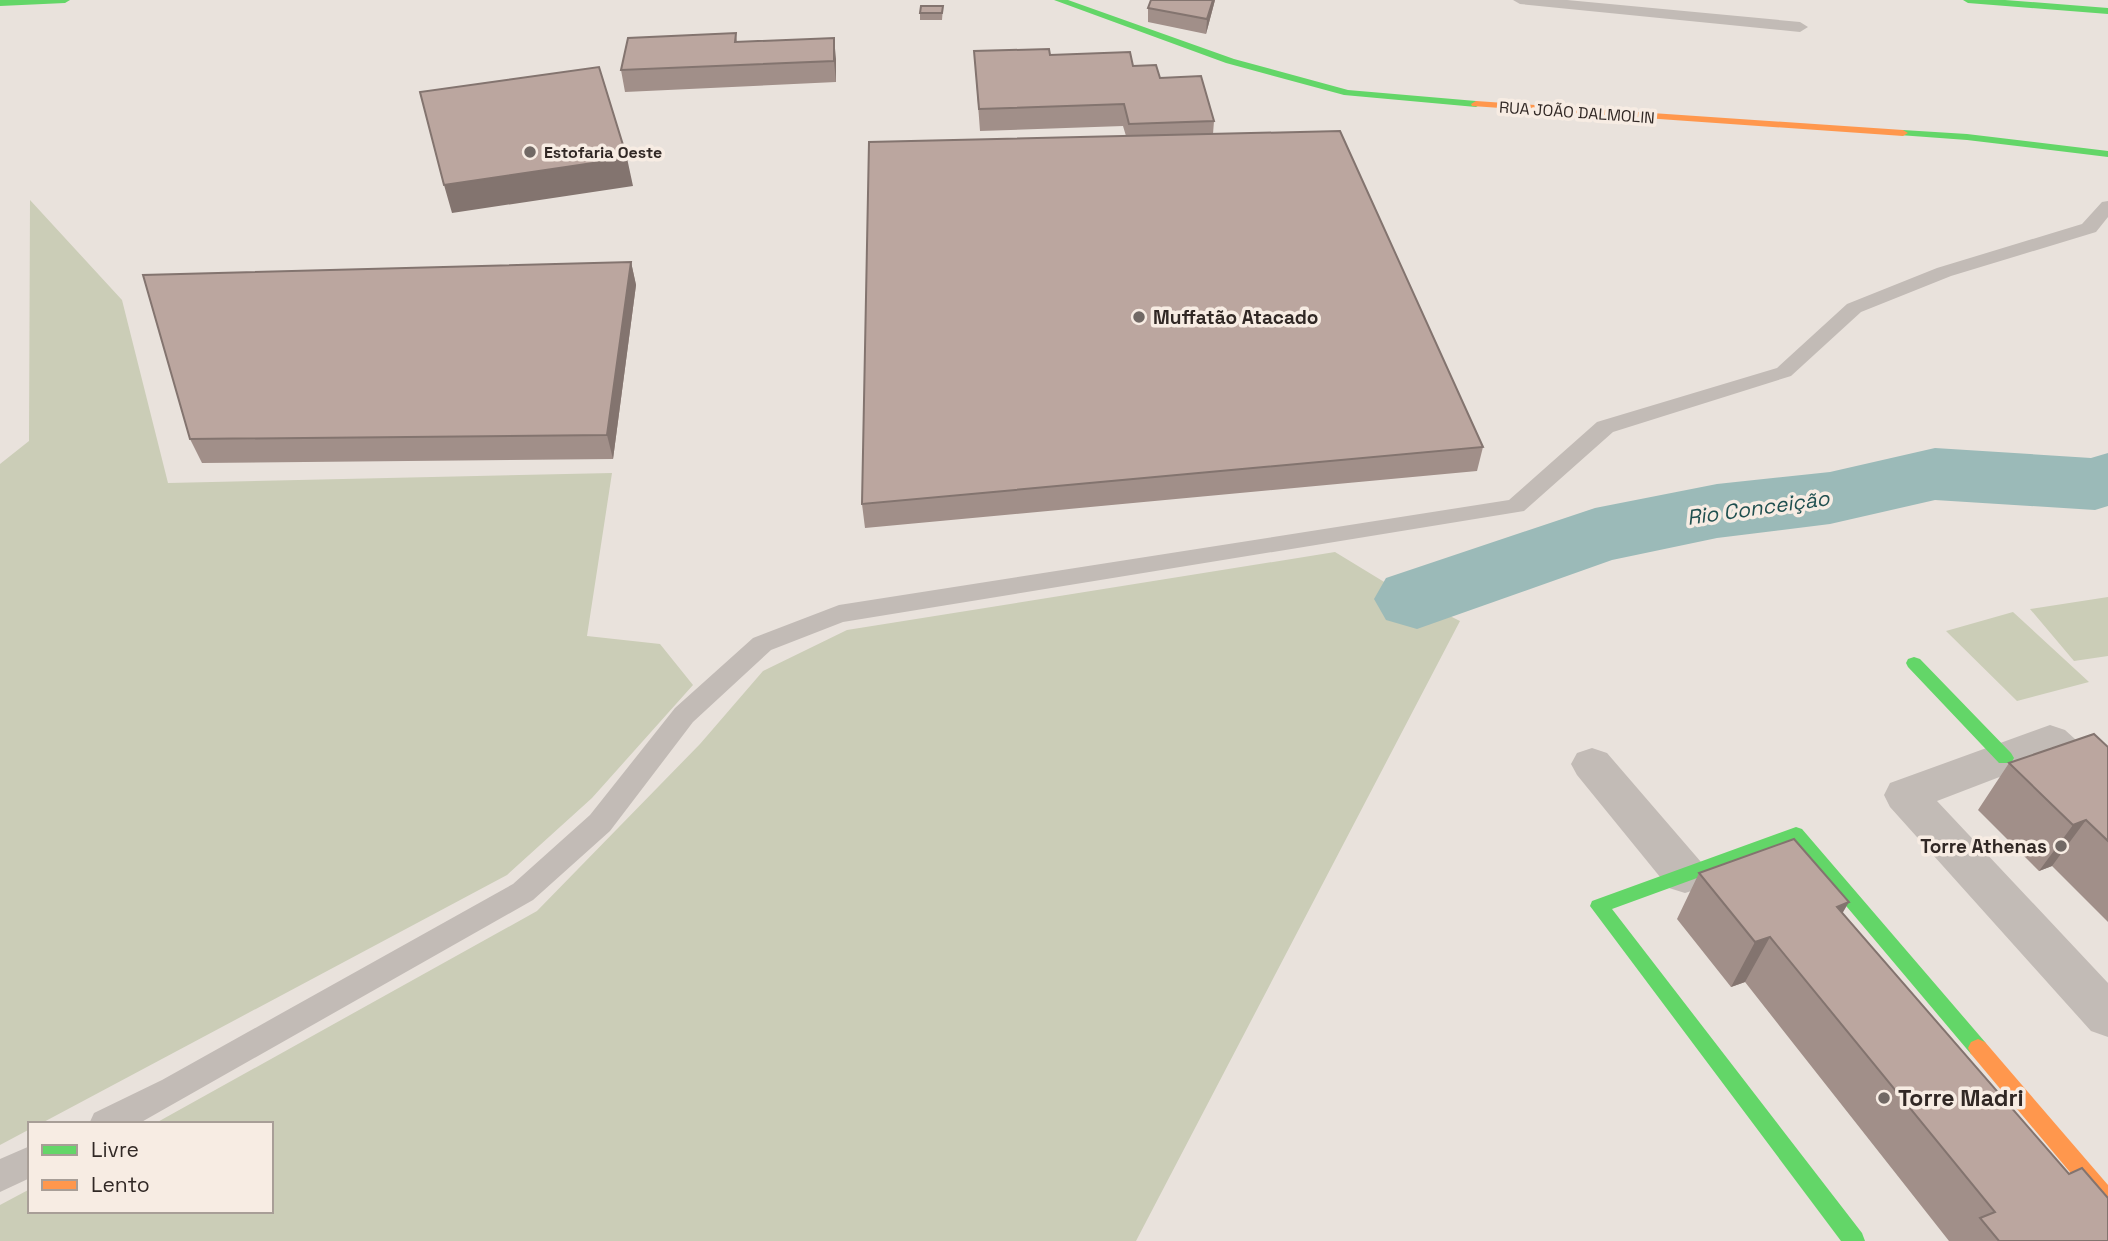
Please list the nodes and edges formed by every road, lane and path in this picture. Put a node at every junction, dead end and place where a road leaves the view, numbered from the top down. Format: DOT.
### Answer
graph roads {
  1 [pos="65,0"];
  2 [pos="1059,0"];
  3 [pos="1520,0"];
  4 [pos="1968,0"];
  5 [pos="0,3"];
  6 [pos="2108,11"];
  7 [pos="1800,27"];
  8 [pos="2108,154"];
  9 [pos="2108,206"];
  10 [pos="1913,663"];
  11 [pos="2005,758"];
  12 [pos="1592,764"];
  13 [pos="2108,795"];
  14 [pos="1685,875"];
  15 [pos="2108,1016"];
  16 [pos="109,1122"];
  17 [pos="28,1162"];
  18 [pos="0,1176"];
  19 [pos="2108,1201"];
  20 [pos="1854,1241"];
  1 -- 5 [label="main road"];
  2 -- 8 [label="main road, RUA JOÃO DALMOLIN"];
  3 -- 7 [label="lane"];
  4 -- 6 [label="main road"];
  9 -- 16 [label="lane"];
  10 -- 11 [label="main road"];
  11 -- 13 [label="street"];
  11 -- 15 [label="street"];
  12 -- 14 [label="street"];
  14 -- 19 [label="main road"];
  14 -- 20 [label="main road"];
  17 -- 18 [label="lane"];
}
